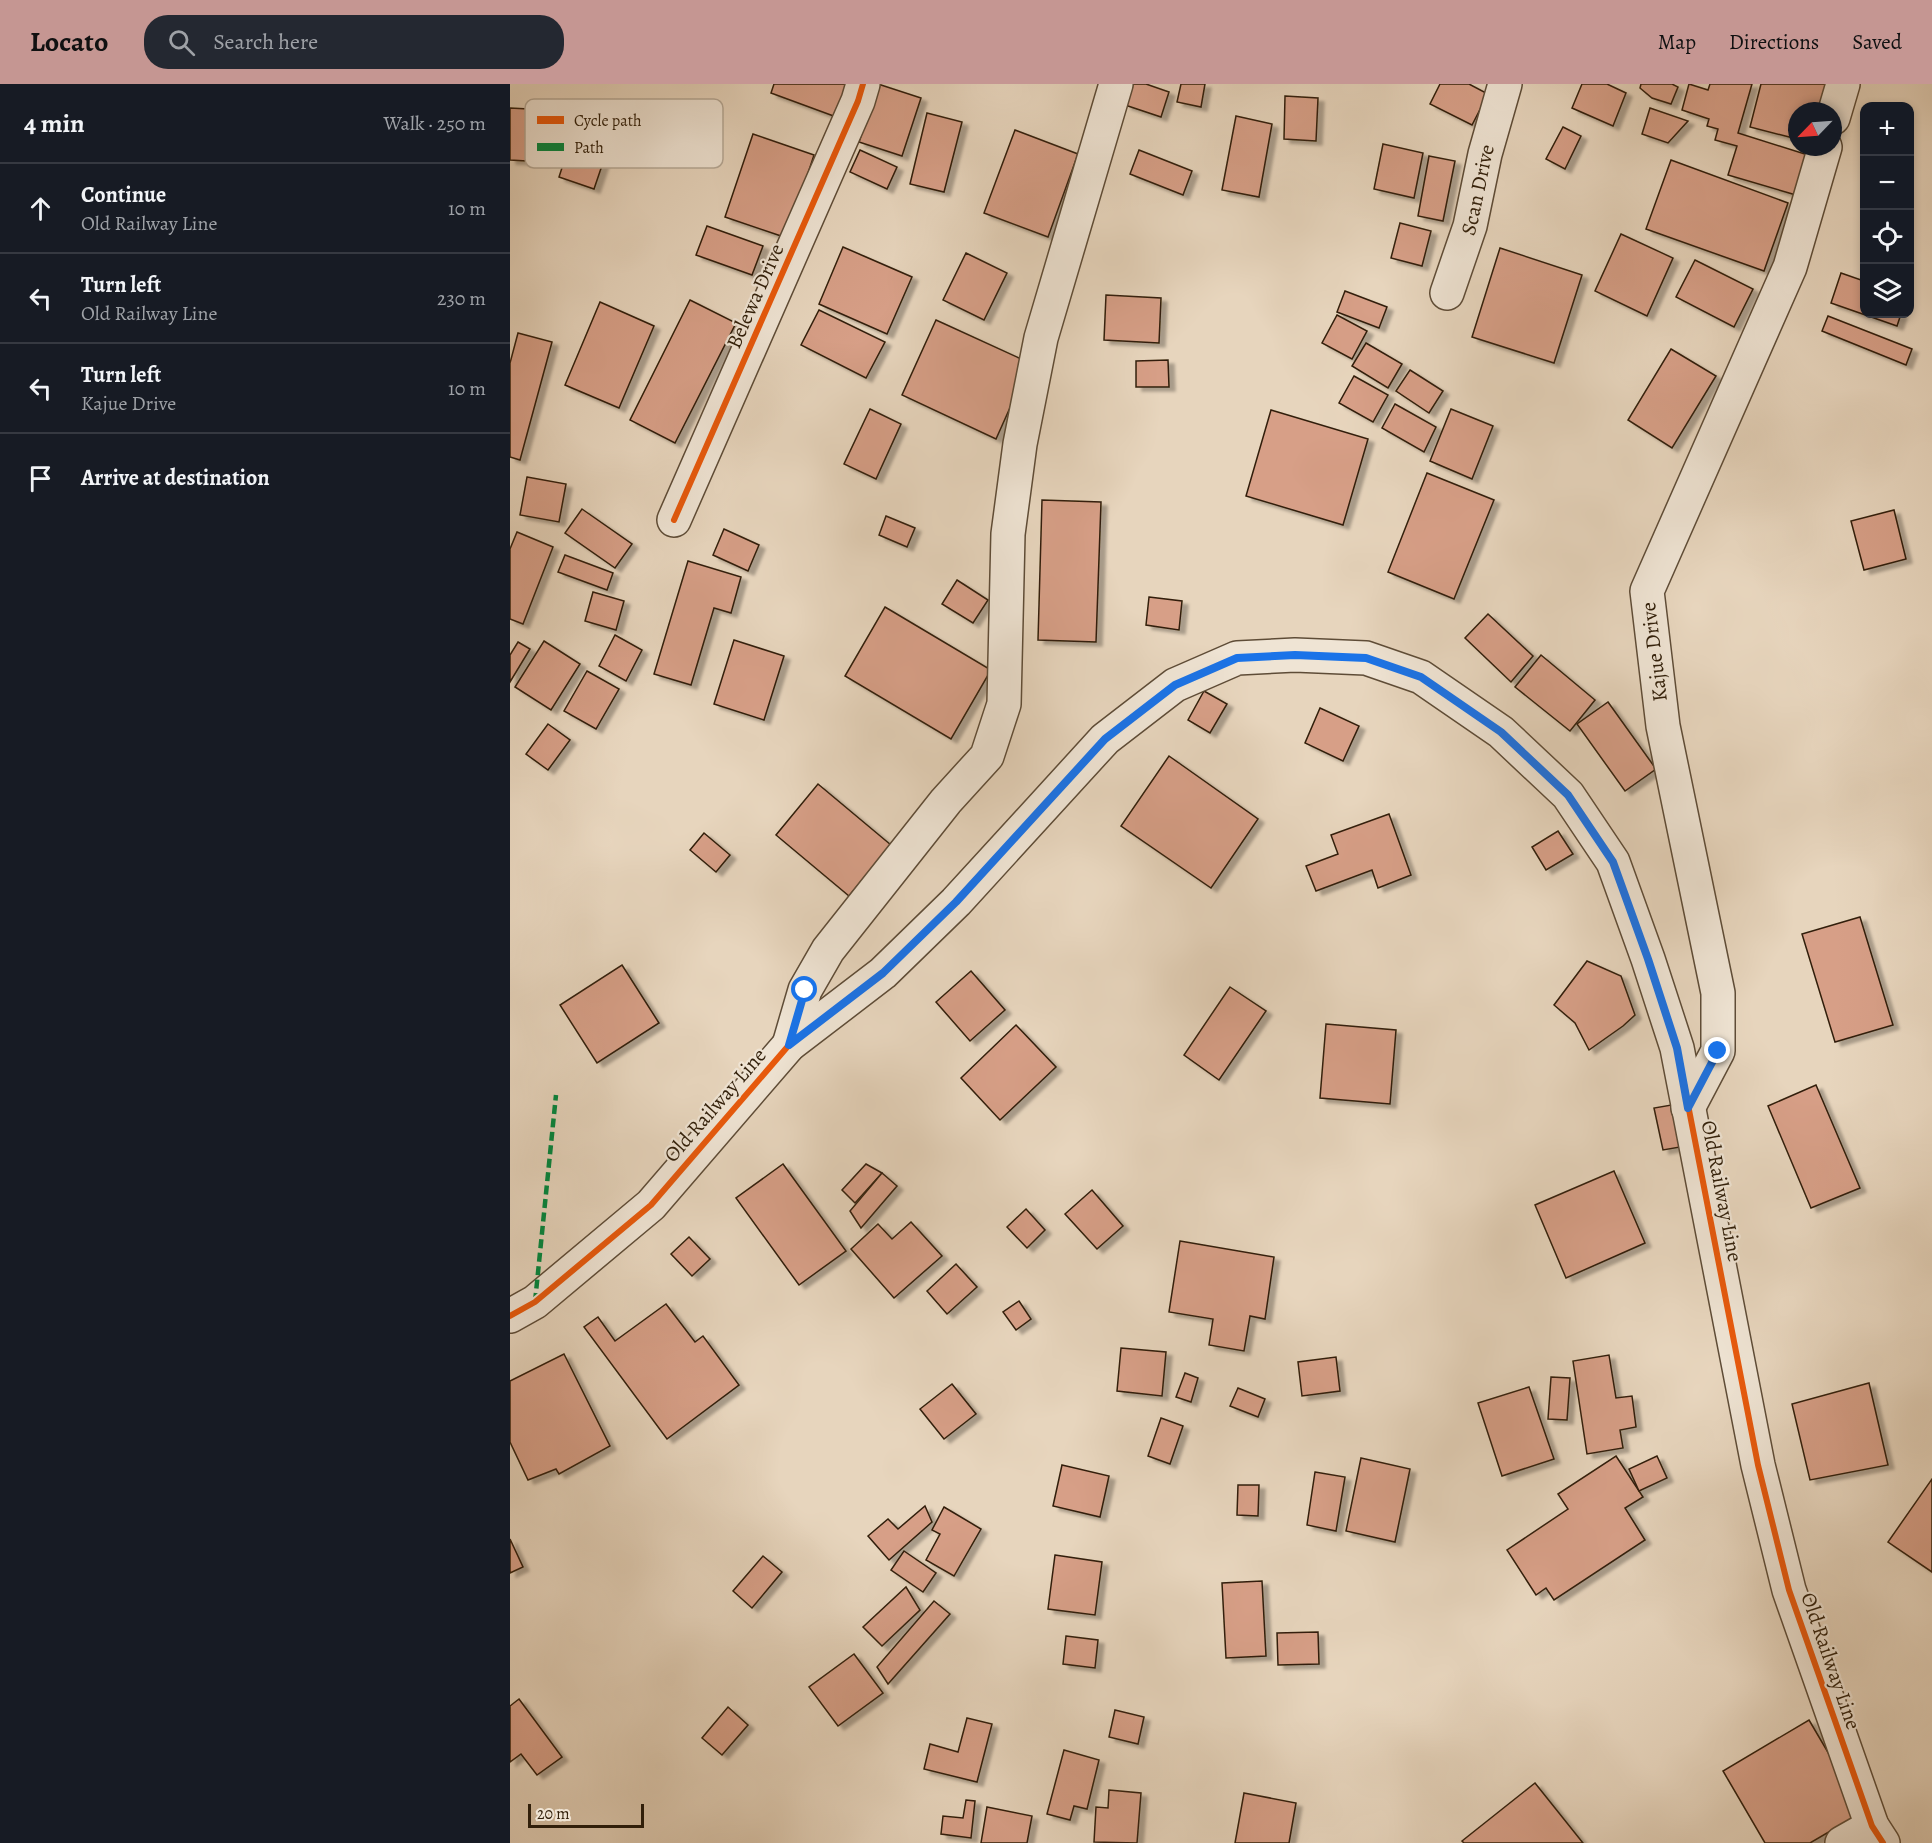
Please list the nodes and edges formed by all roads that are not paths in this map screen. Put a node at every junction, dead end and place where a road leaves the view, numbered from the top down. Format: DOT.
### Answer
graph roads {
  1 [pos="863,84"];
  2 [pos="1116,84"];
  3 [pos="1504,84"];
  4 [pos="1843,84"];
  5 [pos="1838,102"];
  6 [pos="1822,156"];
  7 [pos="1447,293"];
  8 [pos="674,520"];
  9 [pos="789,1045"];
  10 [pos="1688,1108"];
  11 [pos="510,1316"];
  12 [pos="1878,1834"];
  13 [pos="1842,1843"];
  1 -- 8 [label="street, Belewa Drive"];
  2 -- 9 [label="street, Old Railway Line"];
  3 -- 7 [label="street, Scan Drive"];
  4 -- 5 [label="street"];
  6 -- 10 [label="street, Kajue Drive"];
  9 -- 10 [label="street, Old Railway Line"];
  9 -- 11 [label="street, Old Railway Line"];
  10 -- 12 [label="street, Old Railway Line"];
  12 -- 13 [label="street"];
}
